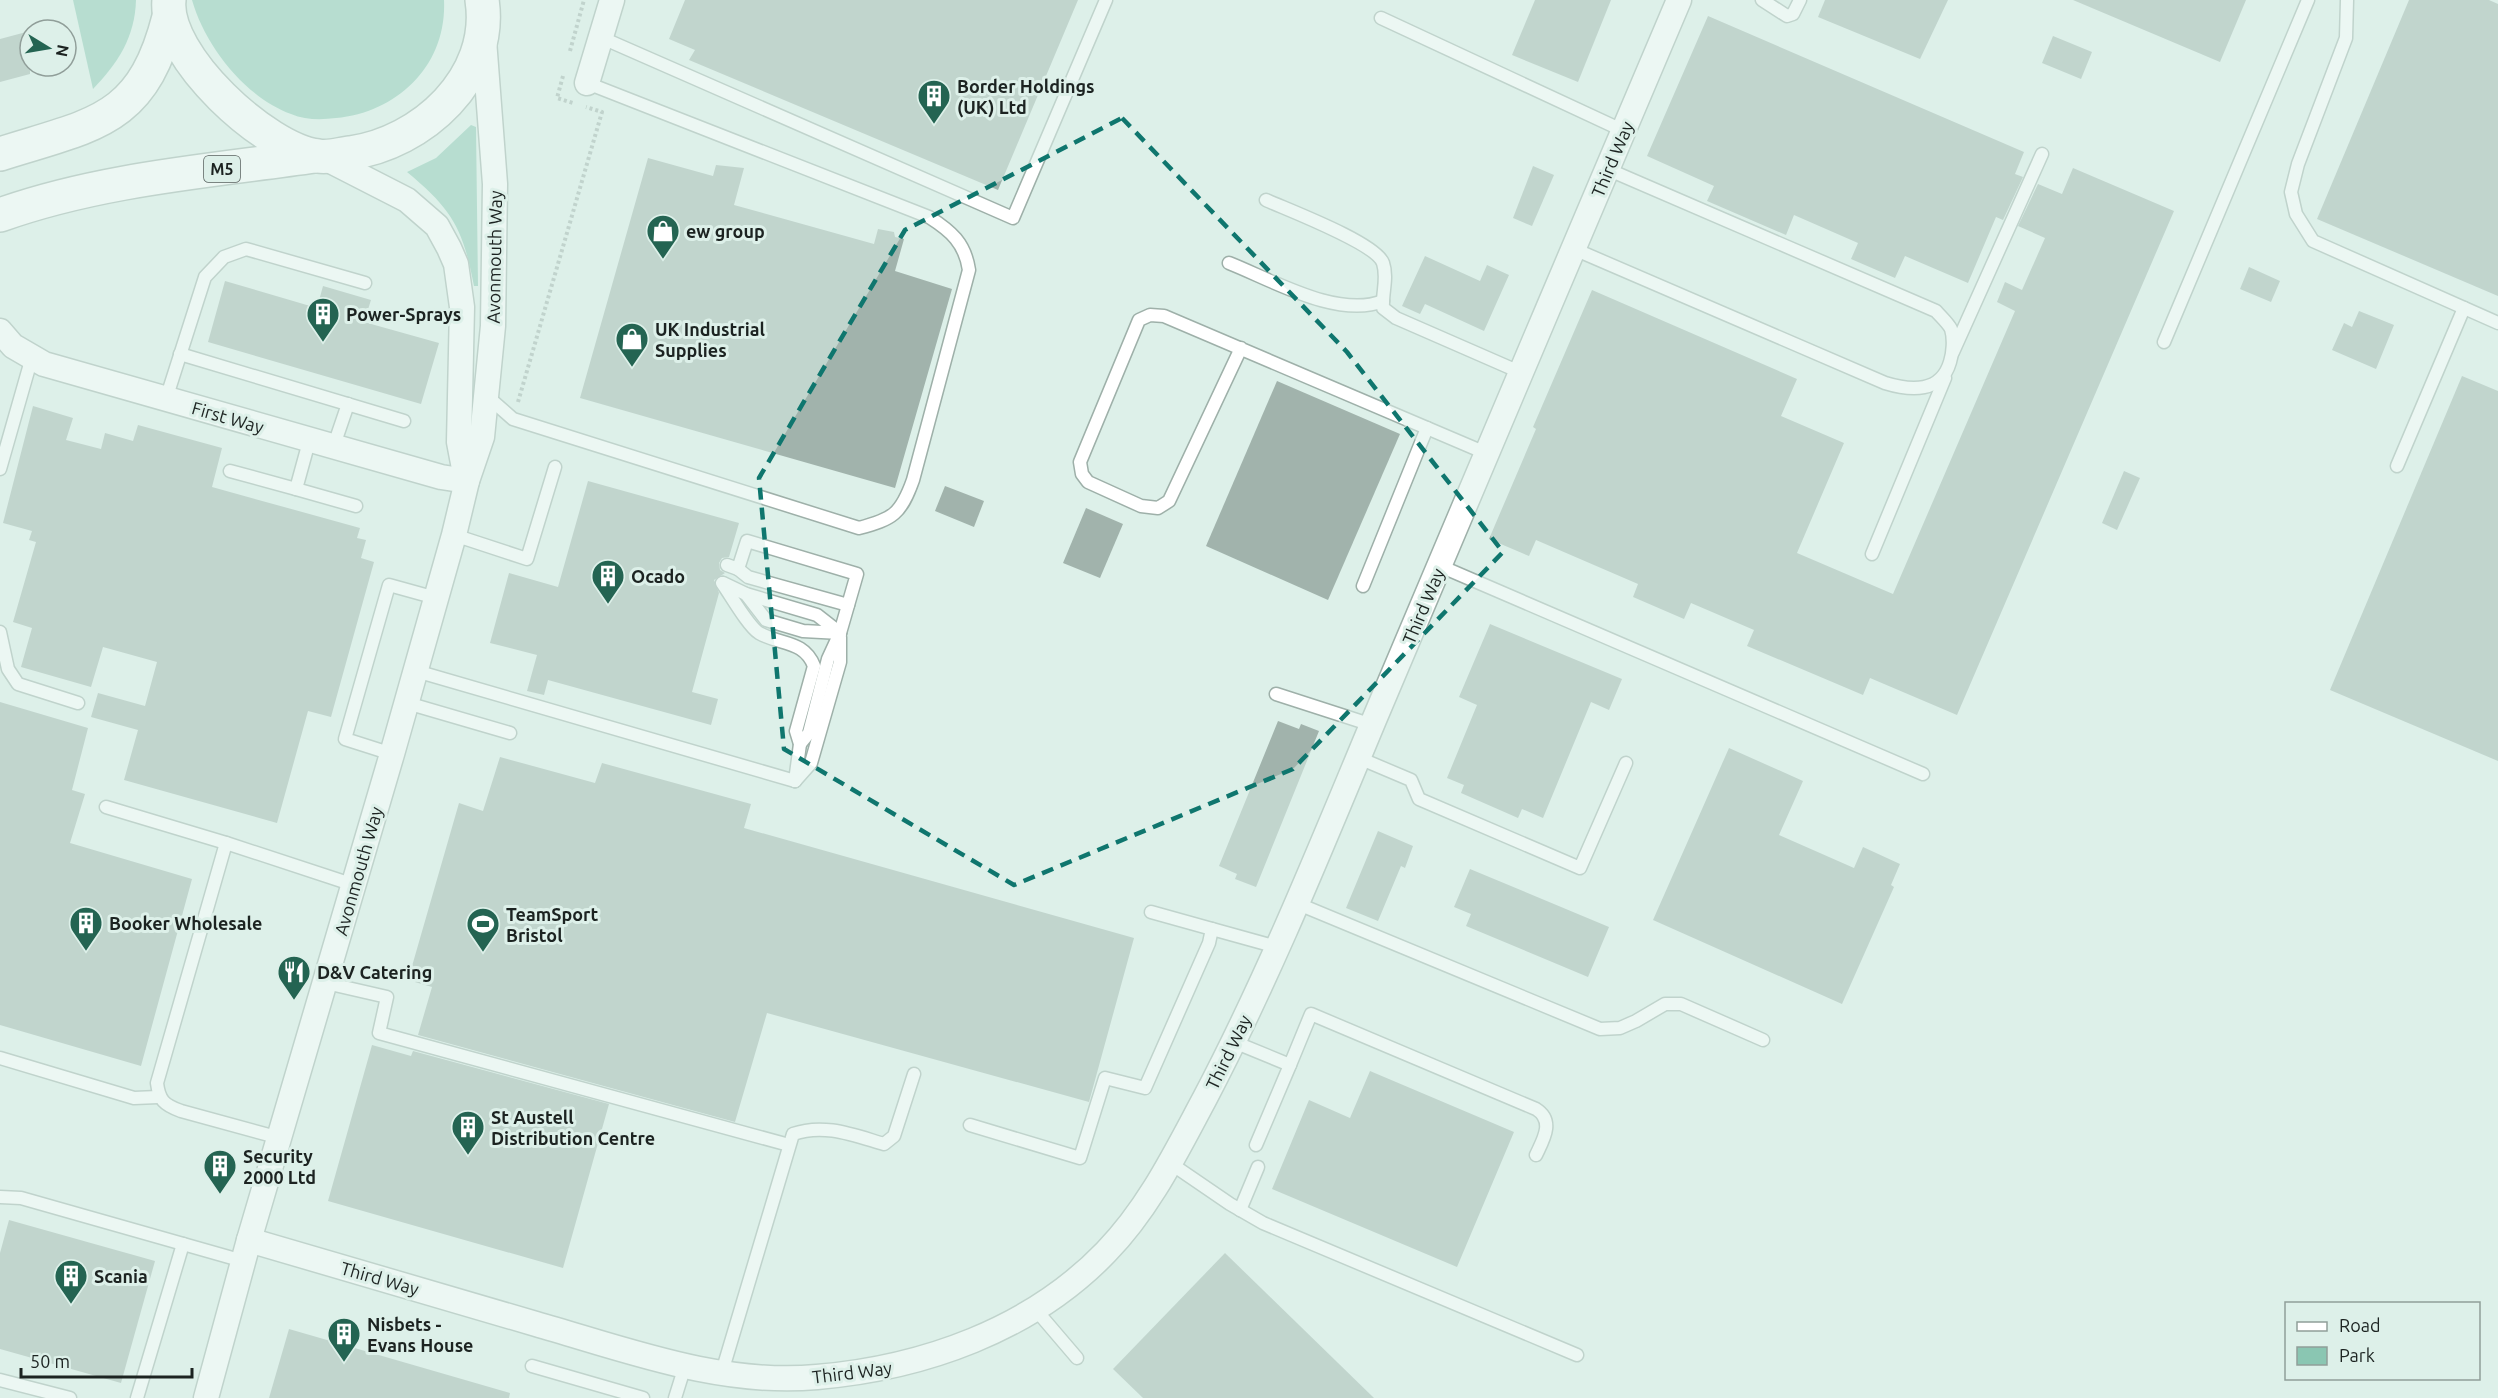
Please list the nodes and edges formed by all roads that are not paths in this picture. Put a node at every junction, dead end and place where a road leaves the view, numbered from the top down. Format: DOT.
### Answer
graph roads {
  1 [pos="612,0"];
  2 [pos="1106,0"];
  3 [pos="1679,0"];
  4 [pos="1762,0"];
  5 [pos="1800,0"];
  6 [pos="2308,0"];
  7 [pos="2347,0"];
  8 [pos="168,6"];
  9 [pos="484,11"];
  10 [pos="1381,18"];
  11 [pos="600,37"];
  12 [pos="586,83"];
  13 [pos="1624,131"];
  14 [pos="0,154"];
  15 [pos="2042,154"];
  16 [pos="319,156"];
  17 [pos="1607,169"];
  18 [pos="1266,200"];
  19 [pos="0,215"];
  20 [pos="1574,249"];
  21 [pos="1229,263"];
  22 [pos="365,283"];
  23 [pos="1383,301"];
  24 [pos="2464,308"];
  25 [pos="2498,323"];
  26 [pos="0,331"];
  27 [pos="2164,342"];
  28 [pos="1241,348"];
  29 [pos="1953,353"];
  30 [pos="180,354"];
  31 [pos="32,357"];
  32 [pos="1947,371"];
  33 [pos="1522,373"];
  34 [pos="488,397"];
  35 [pos="166,399"];
  36 [pos="348,404"];
  37 [pos="404,421"];
  38 [pos="1427,428"];
  39 [pos="310,438"];
  40 [pos="334,445"];
  41 [pos="1488,454"];
  42 [pos="2397,466"];
  43 [pos="555,467"];
  44 [pos="0,470"];
  45 [pos="230,471"];
  46 [pos="467,481"];
  47 [pos="296,489"];
  48 [pos="356,506"];
  49 [pos="454,535"];
  50 [pos="1872,554"];
  51 [pos="1440,566"];
  52 [pos="1363,586"];
  53 [pos="746,594"];
  54 [pos="436,598"];
  55 [pos="848,605"];
  56 [pos="0,632"];
  57 [pos="840,633"];
  58 [pos="416,671"];
  59 [pos="1276,694"];
  60 [pos="78,703"];
  61 [pos="407,703"];
  62 [pos="1372,725"];
  63 [pos="510,733"];
  64 [pos="800,744"];
  65 [pos="392,754"];
  66 [pos="1359,758"];
  67 [pos="1626,763"];
  68 [pos="1923,774"];
  69 [pos="795,781"];
  70 [pos="106,807"];
  71 [pos="226,843"];
  72 [pos="354,885"];
  73 [pos="1296,903"];
  74 [pos="1151,912"];
  75 [pos="1212,929"];
  76 [pos="1277,947"];
  77 [pos="326,983"];
  78 [pos="1763,1040"];
  79 [pos="1234,1042"];
  80 [pos="0,1058"];
  81 [pos="1290,1065"];
  82 [pos="914,1074"];
  83 [pos="158,1097"];
  84 [pos="970,1125"];
  85 [pos="280,1138"];
  86 [pos="789,1145"];
  87 [pos="1256,1145"];
  88 [pos="1536,1155"];
  89 [pos="1170,1163"];
  90 [pos="1258,1167"];
  91 [pos="0,1197"];
  92 [pos="1240,1210"];
  93 [pos="183,1244"];
  94 [pos="246,1251"];
  95 [pos="1036,1310"];
  96 [pos="1577,1355"];
  97 [pos="1077,1358"];
  98 [pos="532,1366"];
  99 [pos="685,1366"];
  100 [pos="722,1372"];
  101 [pos="0,1380"];
  102 [pos="70,1398"];
  103 [pos="137,1398"];
  104 [pos="206,1398"];
  105 [pos="643,1398"];
  106 [pos="675,1398"];
  1 -- 11 [label="street"];
  2 -- 11 [label="lane"];
  3 -- 13 [label="street, Third Way"];
  4 -- 5 [label="lane"];
  6 -- 27 [label="lane"];
  7 -- 24 [label="lane"];
  8 -- 14 [label="highway"];
  8 -- 16 [label="highway"];
  9 -- 16 [label="highway"];
  9 -- 34 [label="street, Avonmouth Way"];
  10 -- 13 [label="lane"];
  11 -- 12 [label="street"];
  12 -- 34 [label="lane"];
  13 -- 17 [label="street, Third Way"];
  15 -- 29 [label="lane"];
  16 -- 19 [label="highway, M5"];
  16 -- 46 [label="street, Avonmouth Way"];
  17 -- 20 [label="street, Third Way"];
  17 -- 29 [label="lane"];
  18 -- 23 [label="lane"];
  20 -- 32 [label="lane"];
  20 -- 33 [label="street, Third Way"];
  21 -- 23 [label="lane"];
  22 -- 30 [label="lane"];
  23 -- 33 [label="lane"];
  24 -- 25 [label="lane"];
  24 -- 42 [label="lane"];
  26 -- 31 [label="street, First Way"];
  28 -- 28 [label="lane"];
  28 -- 38 [label="lane"];
  29 -- 32 [label="lane"];
  30 -- 35 [label="lane"];
  30 -- 36 [label="lane"];
  31 -- 35 [label="street, First Way"];
  31 -- 44 [label="lane"];
  32 -- 50 [label="lane"];
  33 -- 41 [label="street, Third Way"];
  34 -- 46 [label="street, Avonmouth Way"];
  35 -- 39 [label="street, First Way"];
  36 -- 37 [label="lane"];
  36 -- 40 [label="lane"];
  38 -- 41 [label="lane"];
  38 -- 52 [label="lane"];
  39 -- 40 [label="street, First Way"];
  39 -- 47 [label="lane"];
  40 -- 46 [label="street, First Way"];
  41 -- 51 [label="street, Third Way"];
  43 -- 49 [label="lane"];
  45 -- 47 [label="lane"];
  46 -- 49 [label="street, Avonmouth Way"];
  47 -- 48 [label="lane"];
  49 -- 54 [label="street, Avonmouth Way"];
  51 -- 62 [label="street, Third Way"];
  51 -- 68 [label="lane"];
  53 -- 57 [label="lane"];
  53 -- 57 [label="lane"];
  53 -- 64 [label="lane"];
  54 -- 58 [label="street, Avonmouth Way"];
  54 -- 65 [label="lane"];
  55 -- 55 [label="lane"];
  55 -- 57 [label="lane"];
  56 -- 60 [label="lane"];
  57 -- 64 [label="lane"];
  57 -- 69 [label="lane"];
  58 -- 61 [label="street, Avonmouth Way"];
  58 -- 69 [label="lane"];
  59 -- 62 [label="lane"];
  61 -- 63 [label="lane"];
  61 -- 65 [label="street, Avonmouth Way"];
  62 -- 66 [label="street, Third Way"];
  64 -- 69 [label="lane"];
  65 -- 72 [label="street, Avonmouth Way"];
  66 -- 67 [label="lane"];
  66 -- 73 [label="street, Third Way"];
  70 -- 71 [label="lane"];
  71 -- 72 [label="lane"];
  71 -- 83 [label="lane"];
  72 -- 77 [label="street, Avonmouth Way"];
  73 -- 76 [label="street, Third Way"];
  73 -- 78 [label="lane"];
  74 -- 75 [label="lane"];
  75 -- 76 [label="lane"];
  75 -- 84 [label="lane"];
  76 -- 79 [label="street, Third Way"];
  77 -- 85 [label="street, Avonmouth Way"];
  77 -- 86 [label="lane"];
  79 -- 81 [label="lane"];
  79 -- 89 [label="street, Third Way"];
  80 -- 83 [label="lane"];
  81 -- 87 [label="lane"];
  81 -- 88 [label="lane"];
  82 -- 86 [label="lane"];
  83 -- 85 [label="lane"];
  85 -- 94 [label="street, Avonmouth Way"];
  86 -- 100 [label="lane"];
  89 -- 92 [label="lane"];
  89 -- 95 [label="street, Third Way"];
  90 -- 92 [label="lane"];
  91 -- 93 [label="lane"];
  92 -- 96 [label="lane"];
  93 -- 94 [label="lane"];
  93 -- 103 [label="lane"];
  94 -- 99 [label="street, Third Way"];
  94 -- 104 [label="street, Avonmouth Way"];
  95 -- 97 [label="lane"];
  95 -- 100 [label="street, Third Way"];
  98 -- 105 [label="lane"];
  99 -- 100 [label="street, Third Way"];
  99 -- 106 [label="lane"];
  101 -- 102 [label="lane"];
}
